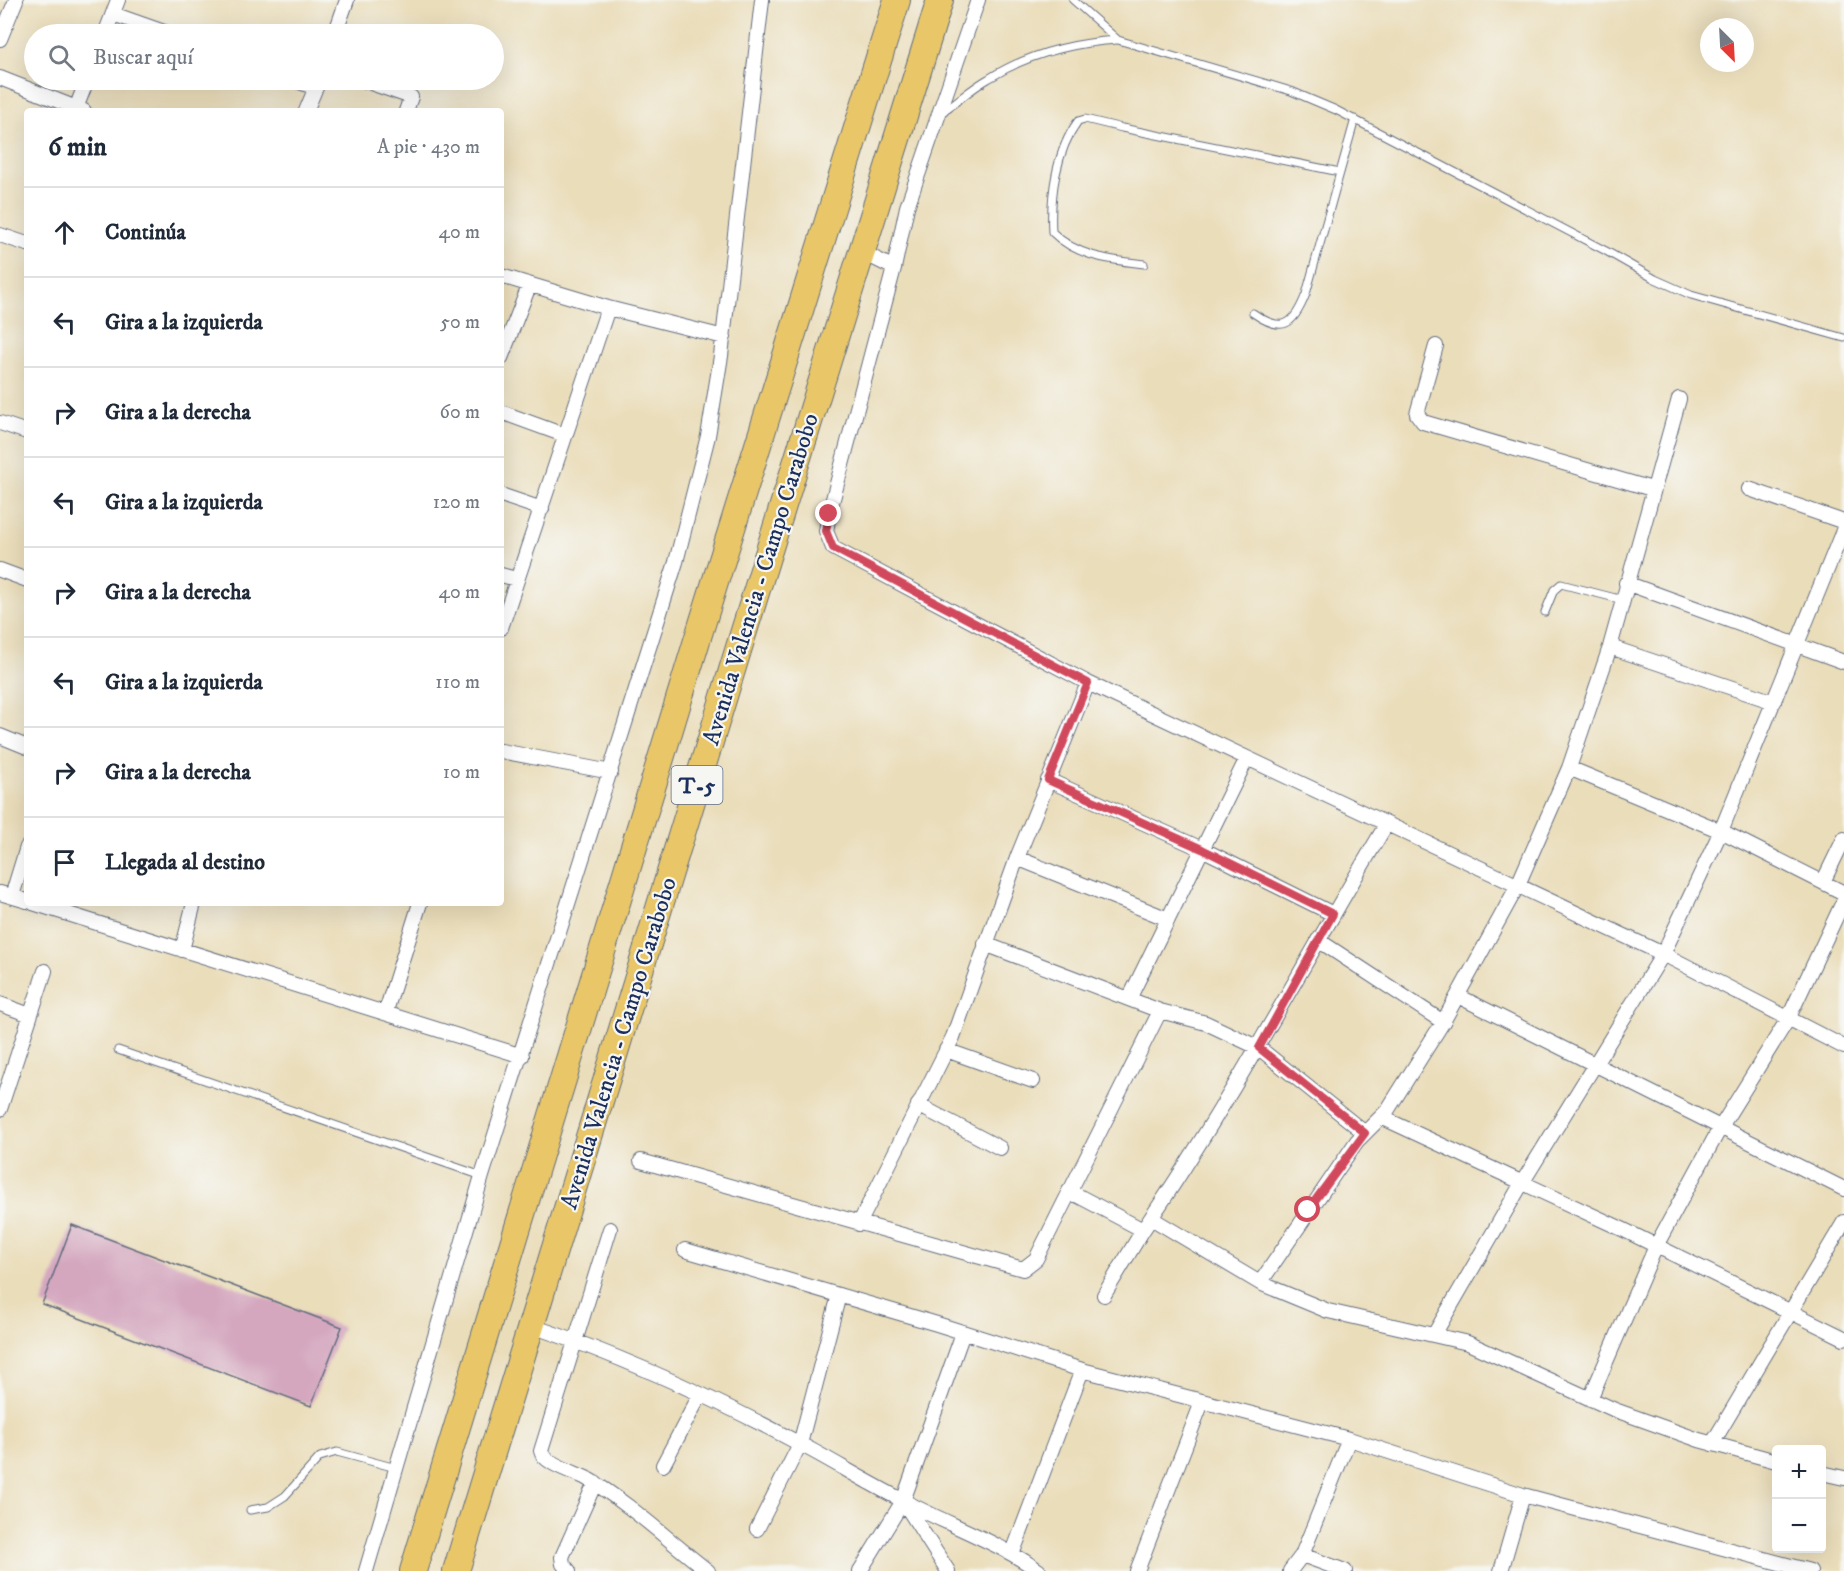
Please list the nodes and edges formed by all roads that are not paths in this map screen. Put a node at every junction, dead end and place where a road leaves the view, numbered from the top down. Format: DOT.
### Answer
graph roads {
  1 [pos="16,0"];
  2 [pos="118,0"];
  3 [pos="347,0"];
  4 [pos="762,0"];
  5 [pos="897,0"];
  6 [pos="940,0"];
  7 [pos="978,0"];
  8 [pos="1073,0"];
  9 [pos="113,14"];
  10 [pos="109,24"];
  11 [pos="142,24"];
  12 [pos="339,24"];
  13 [pos="0,39"];
  14 [pos="1118,40"];
  15 [pos="0,78"];
  16 [pos="24,88"];
  17 [pos="29,90"];
  18 [pos="84,90"];
  19 [pos="315,90"];
  20 [pos="391,90"];
  21 [pos="73,108"];
  22 [pos="79,108"];
  23 [pos="307,108"];
  24 [pos="407,108"];
  25 [pos="940,113"];
  26 [pos="1355,119"];
  27 [pos="1341,172"];
  28 [pos="0,235"];
  29 [pos="24,241"];
  30 [pos="862,252"];
  31 [pos="1144,264"];
  32 [pos="894,268"];
  33 [pos="504,277"];
  34 [pos="529,286"];
  35 [pos="608,308"];
  36 [pos="1253,313"];
  37 [pos="723,336"];
  38 [pos="1844,338"];
  39 [pos="1436,346"];
  40 [pos="504,350"];
  41 [pos="1679,399"];
  42 [pos="504,413"];
  43 [pos="0,423"];
  44 [pos="24,431"];
  45 [pos="564,435"];
  46 [pos="1652,489"];
  47 [pos="1749,489"];
  48 [pos="504,496"];
  49 [pos="542,509"];
  50 [pos="1844,522"];
  51 [pos="1844,528"];
  52 [pos="0,570"];
  53 [pos="504,576"];
  54 [pos="24,579"];
  55 [pos="516,579"];
  56 [pos="1626,583"];
  57 [pos="1623,600"];
  58 [pos="1545,612"];
  59 [pos="504,618"];
  60 [pos="1797,645"];
  61 [pos="1610,647"];
  62 [pos="1844,662"];
  63 [pos="1088,683"];
  64 [pos="1774,702"];
  65 [pos="0,736"];
  66 [pos="24,746"];
  67 [pos="504,752"];
  68 [pos="1246,759"];
  69 [pos="1569,768"];
  70 [pos="611,772"];
  71 [pos="1048,780"];
  72 [pos="1386,825"];
  73 [pos="1721,831"];
  74 [pos="1844,839"];
  75 [pos="1202,849"];
  76 [pos="24,854"];
  77 [pos="1017,858"];
  78 [pos="1823,882"];
  79 [pos="1517,887"];
  80 [pos="1844,893"];
  81 [pos="6,895"];
  82 [pos="24,900"];
  83 [pos="1844,900"];
  84 [pos="43,906"];
  85 [pos="193,906"];
  86 [pos="419,906"];
  87 [pos="1333,914"];
  88 [pos="1168,919"];
  89 [pos="1318,940"];
  90 [pos="985,944"];
  91 [pos="182,950"];
  92 [pos="1663,954"];
  93 [pos="45,971"];
  94 [pos="1458,996"];
  95 [pos="1129,999"];
  96 [pos="0,1004"];
  97 [pos="386,1011"];
  98 [pos="1160,1011"];
  99 [pos="30,1015"];
  100 [pos="1788,1019"];
  101 [pos="1443,1022"];
  102 [pos="1844,1047"];
  103 [pos="1259,1048"];
  104 [pos="118,1050"];
  105 [pos="946,1050"];
  106 [pos="522,1056"];
  107 [pos="1595,1065"];
  108 [pos="1033,1081"];
  109 [pos="918,1105"];
  110 [pos="0,1107"];
  111 [pos="1381,1117"];
  112 [pos="1720,1128"];
  113 [pos="1365,1133"];
  114 [pos="1000,1148"];
  115 [pos="641,1161"];
  116 [pos="482,1176"];
  117 [pos="1522,1183"];
  118 [pos="1844,1188"];
  119 [pos="1069,1191"];
  120 [pos="1844,1222"];
  121 [pos="859,1224"];
  122 [pos="1147,1224"];
  123 [pos="610,1229"];
  124 [pos="1656,1246"];
  125 [pos="685,1250"];
  126 [pos="1260,1283"];
  127 [pos="839,1295"];
  128 [pos="1104,1295"];
  129 [pos="1791,1312"];
  130 [pos="532,1326"];
  131 [pos="963,1333"];
  132 [pos="1435,1333"];
  133 [pos="1844,1338"];
  134 [pos="574,1340"];
  135 [pos="1082,1370"];
  136 [pos="700,1395"];
  137 [pos="1590,1399"];
  138 [pos="1202,1402"];
  139 [pos="1349,1439"];
  140 [pos="800,1444"];
  141 [pos="1712,1444"];
  142 [pos="1772,1460"];
  143 [pos="663,1465"];
  144 [pos="396,1468"];
  145 [pos="1826,1474"];
  146 [pos="1844,1479"];
  147 [pos="595,1483"];
  148 [pos="1523,1495"];
  149 [pos="903,1501"];
  150 [pos="250,1510"];
  151 [pos="757,1529"];
  152 [pos="1013,1552"];
  153 [pos="1302,1555"];
  154 [pos="1759,1564"];
  155 [pos="366,1571"];
  156 [pos="412,1571"];
  157 [pos="456,1571"];
  158 [pos="569,1571"];
  159 [pos="708,1571"];
  160 [pos="860,1571"];
  161 [pos="948,1571"];
  162 [pos="1039,1571"];
  163 [pos="1137,1571"];
  164 [pos="1290,1571"];
  165 [pos="1345,1571"];
  166 [pos="1501,1571"];
  167 [pos="1810,1571"];
  1 -- 13 [label="street"];
  2 -- 9 [label="street"];
  3 -- 12 [label="street"];
  4 -- 37 [label="street"];
  5 -- 156 [label="highway, Avenida Valencia - Campo Carabobo / T-5"];
  6 -- 30 [label="highway, Avenida Valencia - Campo Carabobo / T-5"];
  7 -- 25 [label="street"];
  8 -- 14 [label="lane"];
  9 -- 10 [label="street"];
  9 -- 11 [label="street"];
  14 -- 25 [label="lane"];
  14 -- 26 [label="lane"];
  15 -- 16 [label="street"];
  17 -- 21 [label="street"];
  18 -- 22 [label="street"];
  19 -- 23 [label="street"];
  20 -- 24 [label="street"];
  25 -- 32 [label="street"];
  26 -- 27 [label="lane"];
  26 -- 38 [label="lane"];
  27 -- 31 [label="lane"];
  27 -- 36 [label="lane"];
  28 -- 29 [label="street"];
  30 -- 32 [label="street"];
  30 -- 130 [label="highway, Avenida Valencia - Campo Carabobo / T-5"];
  32 -- 63 [label="street"];
  33 -- 34 [label="street"];
  34 -- 35 [label="street"];
  34 -- 40 [label="street"];
  35 -- 37 [label="street"];
  35 -- 45 [label="street"];
  37 -- 70 [label="street"];
  39 -- 46 [label="street"];
  41 -- 46 [label="street"];
  42 -- 45 [label="street"];
  43 -- 44 [label="street"];
  45 -- 49 [label="street"];
  46 -- 56 [label="street"];
  47 -- 50 [label="street"];
  48 -- 49 [label="street"];
  49 -- 55 [label="street"];
  51 -- 60 [label="street"];
  52 -- 54 [label="street"];
  53 -- 55 [label="street"];
  55 -- 59 [label="street"];
  56 -- 57 [label="street"];
  56 -- 60 [label="street"];
  57 -- 58 [label="lane"];
  57 -- 61 [label="street"];
  60 -- 62 [label="street"];
  60 -- 64 [label="street"];
  61 -- 64 [label="street"];
  61 -- 69 [label="street"];
  63 -- 68 [label="street"];
  63 -- 71 [label="street"];
  64 -- 73 [label="street"];
  65 -- 66 [label="street"];
  67 -- 70 [label="street"];
  68 -- 72 [label="street"];
  68 -- 75 [label="street"];
  69 -- 73 [label="street"];
  69 -- 79 [label="street"];
  70 -- 106 [label="street"];
  71 -- 75 [label="street"];
  71 -- 77 [label="street"];
  72 -- 79 [label="street"];
  72 -- 87 [label="street"];
  73 -- 78 [label="street"];
  73 -- 92 [label="street"];
  74 -- 78 [label="street"];
  75 -- 87 [label="street"];
  75 -- 88 [label="street"];
  76 -- 81 [label="street"];
  77 -- 88 [label="street"];
  77 -- 90 [label="street"];
  78 -- 80 [label="street"];
  79 -- 92 [label="street"];
  79 -- 94 [label="street"];
  81 -- 82 [label="street"];
  83 -- 100 [label="street"];
  84 -- 91 [label="street"];
  85 -- 91 [label="street"];
  86 -- 97 [label="street"];
  87 -- 89 [label="street"];
  88 -- 95 [label="street"];
  89 -- 101 [label="street"];
  89 -- 103 [label="street"];
  90 -- 95 [label="street"];
  90 -- 105 [label="street"];
  91 -- 97 [label="street"];
  92 -- 100 [label="street"];
  92 -- 107 [label="street"];
  93 -- 99 [label="street"];
  94 -- 101 [label="street"];
  94 -- 107 [label="street"];
  95 -- 98 [label="street"];
  96 -- 99 [label="street"];
  97 -- 106 [label="street"];
  98 -- 103 [label="street"];
  98 -- 119 [label="street"];
  99 -- 110 [label="street"];
  100 -- 102 [label="street"];
  100 -- 112 [label="street"];
  101 -- 111 [label="street"];
  103 -- 113 [label="street"];
  103 -- 122 [label="street"];
  104 -- 116 [label="lane"];
  105 -- 108 [label="street"];
  105 -- 109 [label="street"];
  106 -- 116 [label="street"];
  107 -- 112 [label="street"];
  107 -- 117 [label="street"];
  109 -- 114 [label="street"];
  109 -- 121 [label="street"];
  111 -- 113 [label="street"];
  111 -- 117 [label="street"];
  112 -- 118 [label="street"];
  112 -- 124 [label="street"];
  113 -- 126 [label="street"];
  115 -- 121 [label="street"];
  116 -- 144 [label="street"];
  117 -- 124 [label="street"];
  117 -- 132 [label="street"];
  119 -- 121 [label="street"];
  119 -- 122 [label="street"];
  120 -- 129 [label="street"];
  122 -- 126 [label="street"];
  122 -- 128 [label="street"];
  123 -- 134 [label="street"];
  124 -- 129 [label="street"];
  124 -- 137 [label="street"];
  125 -- 127 [label="street"];
  126 -- 132 [label="street"];
  127 -- 131 [label="street"];
  127 -- 140 [label="street"];
  129 -- 133 [label="street"];
  129 -- 141 [label="street"];
  130 -- 134 [label="street"];
  130 -- 157 [label="highway, Avenida Valencia - Campo Carabobo / T-5"];
  131 -- 135 [label="street"];
  131 -- 149 [label="street"];
  132 -- 137 [label="street"];
  134 -- 136 [label="street"];
  134 -- 147 [label="street"];
  135 -- 138 [label="street"];
  135 -- 152 [label="street"];
  136 -- 140 [label="street"];
  136 -- 143 [label="street"];
  137 -- 141 [label="street"];
  138 -- 139 [label="street"];
  138 -- 163 [label="street"];
  139 -- 148 [label="street"];
  139 -- 153 [label="street"];
  140 -- 149 [label="street"];
  140 -- 151 [label="street"];
  141 -- 142 [label="street"];
  144 -- 150 [label="lane"];
  144 -- 155 [label="street"];
  145 -- 146 [label="street"];
  147 -- 158 [label="street"];
  147 -- 159 [label="street"];
  148 -- 154 [label="street"];
  148 -- 166 [label="street"];
  149 -- 152 [label="street"];
  149 -- 160 [label="street"];
  149 -- 161 [label="street"];
  152 -- 162 [label="street"];
  153 -- 164 [label="street"];
  153 -- 165 [label="street"];
  154 -- 167 [label="street"];
}
